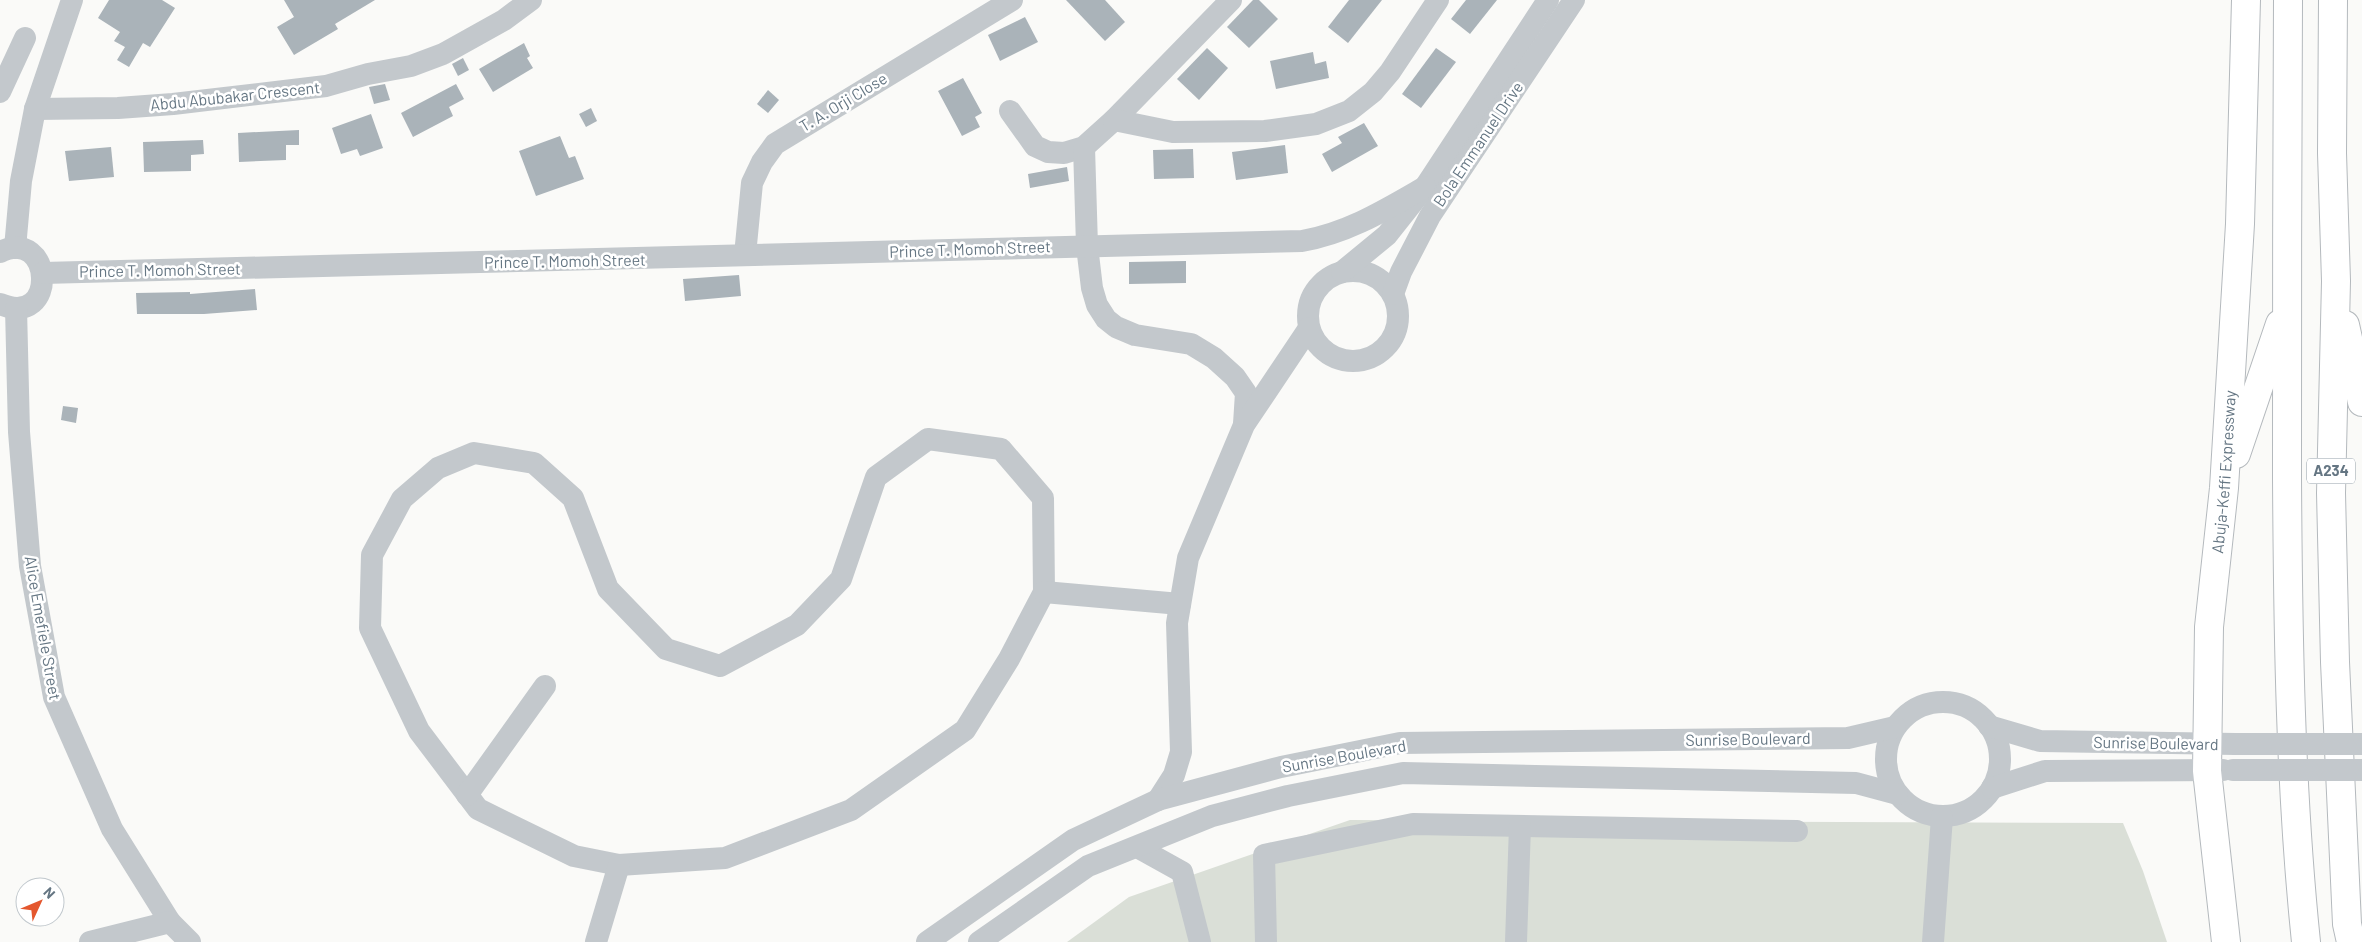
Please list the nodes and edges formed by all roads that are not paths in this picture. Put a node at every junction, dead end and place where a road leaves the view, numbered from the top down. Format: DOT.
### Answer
graph roads {
  1 [pos="72,0"];
  2 [pos="531,0"];
  3 [pos="1012,0"];
  4 [pos="1230,0"];
  5 [pos="1438,0"];
  6 [pos="1548,0"];
  7 [pos="1574,0"];
  8 [pos="2246,0"];
  9 [pos="2288,0"];
  10 [pos="2333,0"];
  11 [pos="25,38"];
  12 [pos="0,92"];
  13 [pos="35,109"];
  14 [pos="1010,111"];
  15 [pos="1114,120"];
  16 [pos="1084,147"];
  17 [pos="1425,187"];
  18 [pos="1087,246"];
  19 [pos="8,250"];
  20 [pos="745,255"];
  21 [pos="43,272"];
  22 [pos="1342,272"];
  23 [pos="2336,281"];
  24 [pos="1393,294"];
  25 [pos="2286,305"];
  26 [pos="8,306"];
  27 [pos="1309,328"];
  28 [pos="2362,402"];
  29 [pos="1244,425"];
  30 [pos="2224,488"];
  31 [pos="1044,592"];
  32 [pos="1180,604"];
  33 [pos="545,686"];
  34 [pos="1989,726"];
  35 [pos="1895,727"];
  36 [pos="2362,744"];
  37 [pos="2216,762"];
  38 [pos="2362,770"];
  39 [pos="1992,788"];
  40 [pos="1897,794"];
  41 [pos="467,795"];
  42 [pos="1158,800"];
  43 [pos="1942,817"];
  44 [pos="1520,826"];
  45 [pos="1797,831"];
  46 [pos="1137,846"];
  47 [pos="619,865"];
  48 [pos="170,922"];
  49 [pos="90,942"];
  50 [pos="190,942"];
  51 [pos="596,942"];
  52 [pos="927,942"];
  53 [pos="979,942"];
  54 [pos="1200,942"];
  55 [pos="1266,942"];
  56 [pos="1516,942"];
  57 [pos="1933,942"];
  58 [pos="2226,942"];
  59 [pos="2306,942"];
  60 [pos="2351,942"];
  1 -- 13 [label="street"];
  2 -- 13 [label="street, Abdu Abubakar Crescent"];
  3 -- 20 [label="street, T. A. Orji Close"];
  4 -- 15 [label="street"];
  5 -- 15 [label="street"];
  6 -- 17 [label="street, Bola Emmanuel Drive"];
  7 -- 24 [label="street, Bola Emmanuel Drive"];
  8 -- 30 [label="highway, Abuja-Keffi Expressway"];
  9 -- 25 [label="highway, A234"];
  10 -- 23 [label="highway, A234"];
  11 -- 12 [label="street"];
  13 -- 19 [label="street"];
  14 -- 16 [label="street"];
  15 -- 16 [label="street"];
  16 -- 18 [label="street"];
  17 -- 18 [label="street, Prince T. Momoh Street"];
  17 -- 22 [label="street, Bola Emmanuel Drive"];
  18 -- 20 [label="street, Prince T. Momoh Street"];
  18 -- 29 [label="street"];
  19 -- 21 [label="street"];
  20 -- 21 [label="street, Prince T. Momoh Street"];
  21 -- 26 [label="street"];
  22 -- 24 [label="street"];
  22 -- 27 [label="street"];
  23 -- 28 [label="highway"];
  23 -- 60 [label="highway, A234"];
  24 -- 27 [label="street"];
  25 -- 30 [label="highway"];
  25 -- 59 [label="highway, A234"];
  26 -- 48 [label="street, Alice Emefiele Street"];
  27 -- 29 [label="street"];
  29 -- 32 [label="street"];
  30 -- 37 [label="highway, Abuja-Keffi Expressway"];
  31 -- 32 [label="street"];
  31 -- 41 [label="street"];
  31 -- 47 [label="street"];
  32 -- 42 [label="street"];
  33 -- 41 [label="street"];
  34 -- 35 [label="street"];
  34 -- 37 [label="street, Sunrise Boulevard"];
  34 -- 39 [label="street"];
  35 -- 40 [label="street"];
  35 -- 42 [label="street, Sunrise Boulevard"];
  36 -- 37 [label="street, Sunrise Boulevard, bridge"];
  37 -- 38 [label="street, bridge"];
  37 -- 39 [label="street, Sunrise Boulevard"];
  37 -- 58 [label="highway, Abuja-Keffi Expressway"];
  39 -- 43 [label="street"];
  40 -- 43 [label="street"];
  40 -- 46 [label="street, Sunrise Boulevard"];
  41 -- 47 [label="street"];
  42 -- 52 [label="street, Sunrise Boulevard"];
  43 -- 57 [label="street"];
  44 -- 45 [label="street"];
  44 -- 55 [label="street"];
  44 -- 56 [label="street"];
  46 -- 53 [label="street, Sunrise Boulevard"];
  46 -- 54 [label="street"];
  47 -- 51 [label="street"];
  48 -- 49 [label="street"];
  48 -- 50 [label="street, Alice Emefiele Street"];
}
